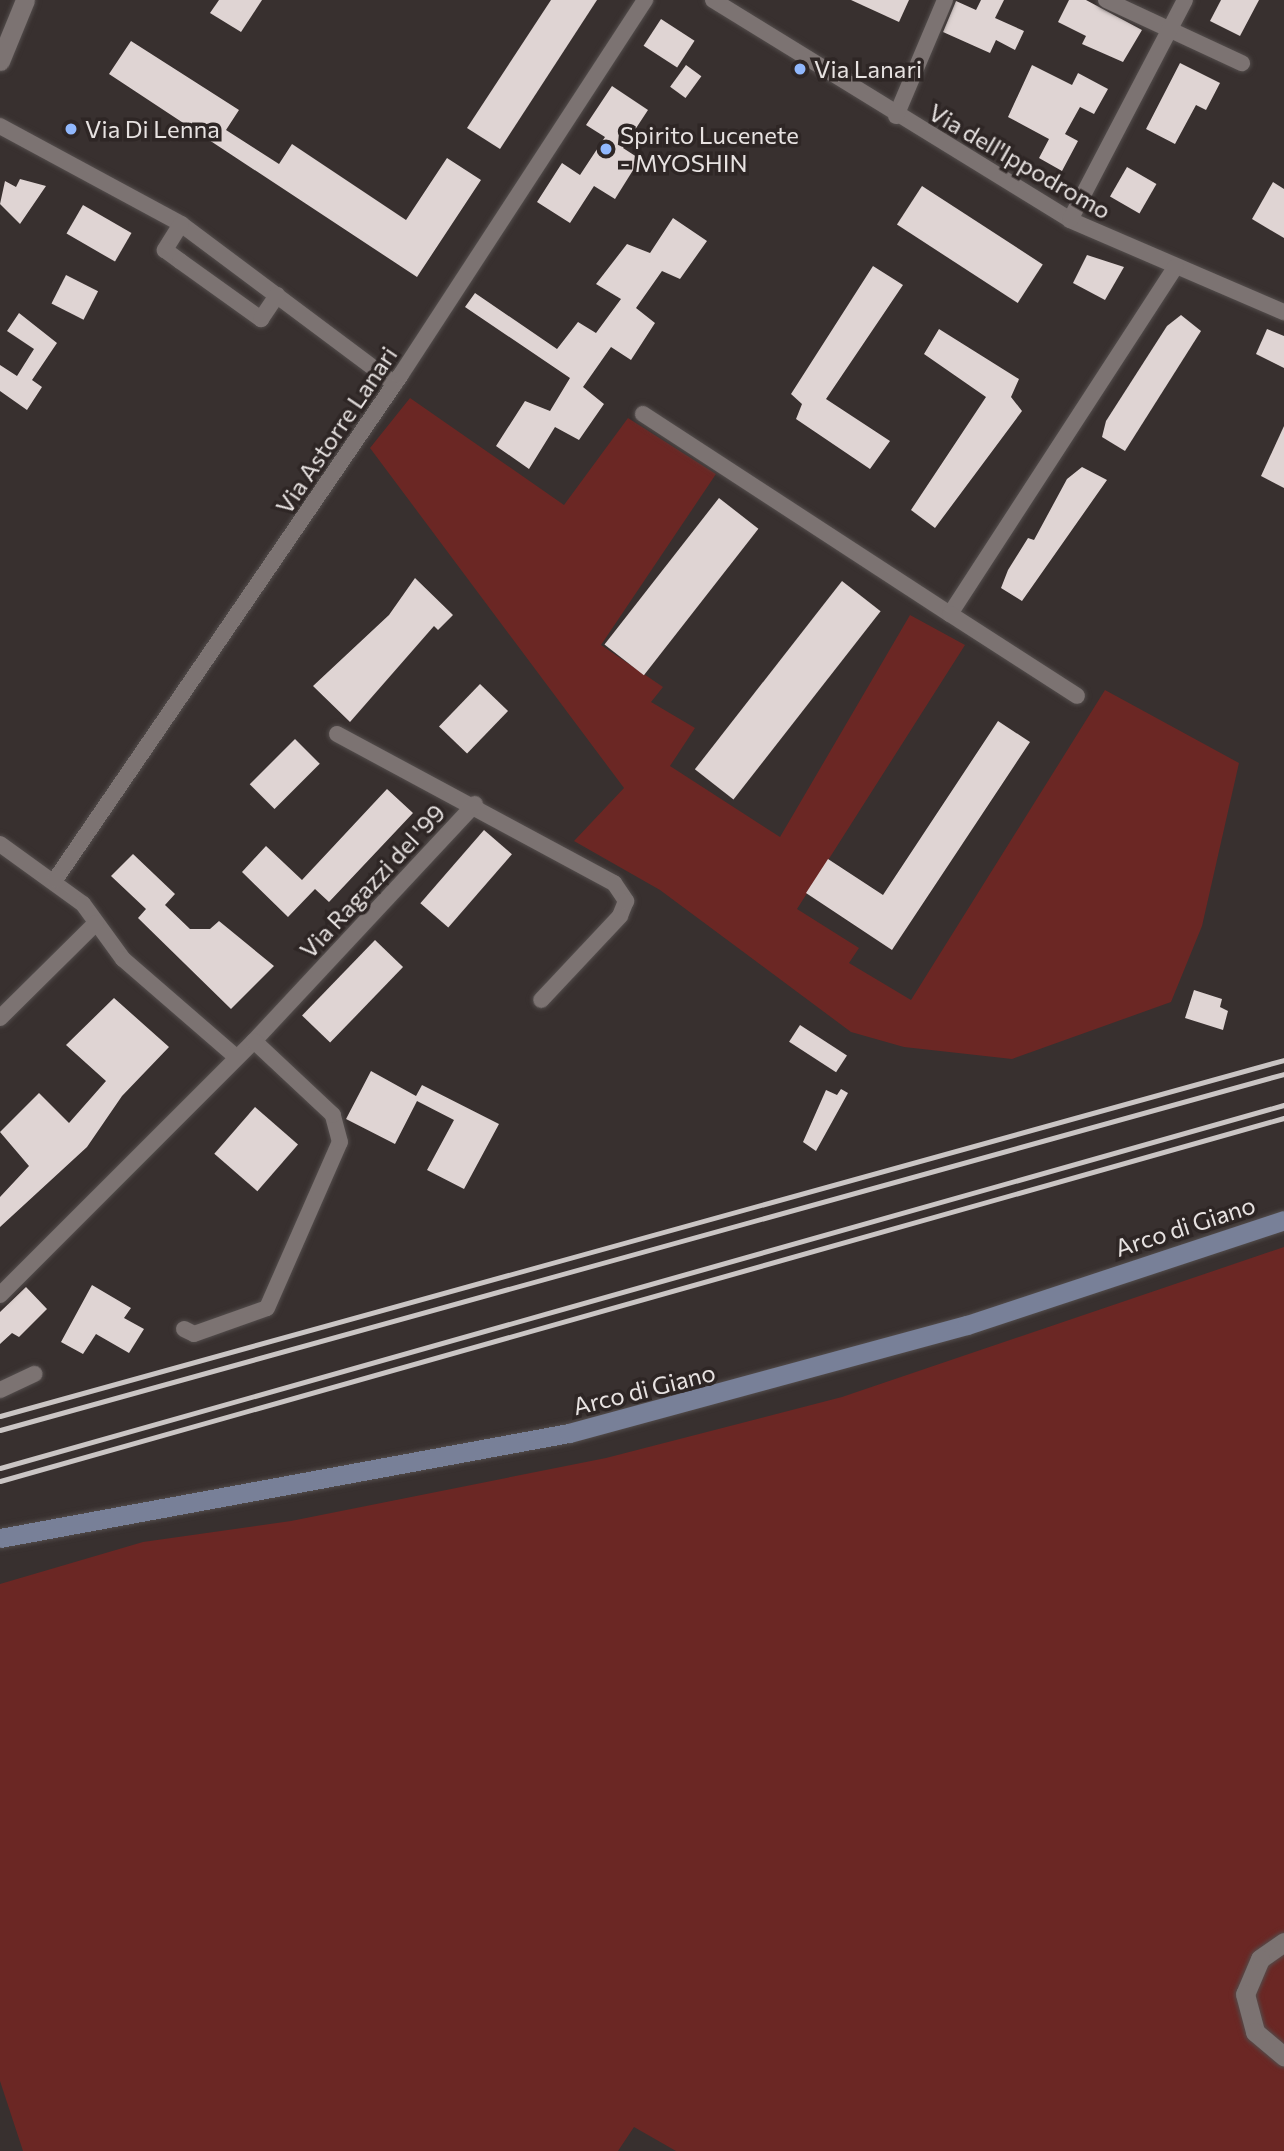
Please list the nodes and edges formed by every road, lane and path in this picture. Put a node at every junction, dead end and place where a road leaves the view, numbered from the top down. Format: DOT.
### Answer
graph roads {
  1 [pos="25,0"];
  2 [pos="645,0"];
  3 [pos="713,0"];
  4 [pos="945,0"];
  5 [pos="1106,0"];
  6 [pos="1185,0"];
  7 [pos="1170,29"];
  8 [pos="0,61"];
  9 [pos="1242,63"];
  10 [pos="896,116"];
  11 [pos="0,126"];
  12 [pos="1070,220"];
  13 [pos="181,224"];
  14 [pos="1175,267"];
  15 [pos="277,295"];
  16 [pos="1284,312"];
  17 [pos="395,384"];
  18 [pos="643,414"];
  19 [pos="950,614"];
  20 [pos="1077,696"];
  21 [pos="337,734"];
  22 [pos="475,804"];
  23 [pos="0,844"];
  24 [pos="55,880"];
  25 [pos="96,923"];
  26 [pos="541,1000"];
  27 [pos="0,1018"];
  28 [pos="254,1041"];
  29 [pos="236,1058"];
  30 [pos="1284,1220"];
  31 [pos="0,1295"];
  32 [pos="184,1329"];
  33 [pos="34,1374"];
  34 [pos="0,1390"];
  35 [pos="0,1538"];
  36 [pos="1284,1942"];
  37 [pos="1284,2056"];
  1 -- 8 [label="street"];
  2 -- 17 [label="street, Via Astorre Lanari"];
  3 -- 10 [label="street, Via dell'Ippodromo"];
  4 -- 10 [label="street"];
  5 -- 7 [label="street"];
  6 -- 7 [label="street"];
  7 -- 9 [label="street"];
  7 -- 12 [label="street"];
  10 -- 12 [label="street, Via dell'Ippodromo"];
  11 -- 13 [label="street"];
  12 -- 14 [label="street, Via dell'Ippodromo"];
  13 -- 15 [label="street"];
  13 -- 15 [label="street"];
  14 -- 16 [label="street, Via dell'Ippodromo"];
  14 -- 19 [label="street"];
  15 -- 17 [label="street"];
  17 -- 24 [label="street, Via Astorre Lanari"];
  18 -- 19 [label="street"];
  19 -- 20 [label="street"];
  21 -- 22 [label="street, Via Ragazzi del '99"];
  22 -- 26 [label="street"];
  22 -- 28 [label="street, Via Ragazzi del '99"];
  23 -- 24 [label="street"];
  24 -- 25 [label="street"];
  25 -- 27 [label="street"];
  25 -- 29 [label="street"];
  28 -- 29 [label="street, Via Ragazzi del '99"];
  28 -- 32 [label="street"];
  29 -- 31 [label="street, Via Ragazzi del '99"];
  30 -- 35 [label="main road, Arco di Giano"];
  33 -- 34 [label="street"];
  36 -- 37 [label="street"];
}
